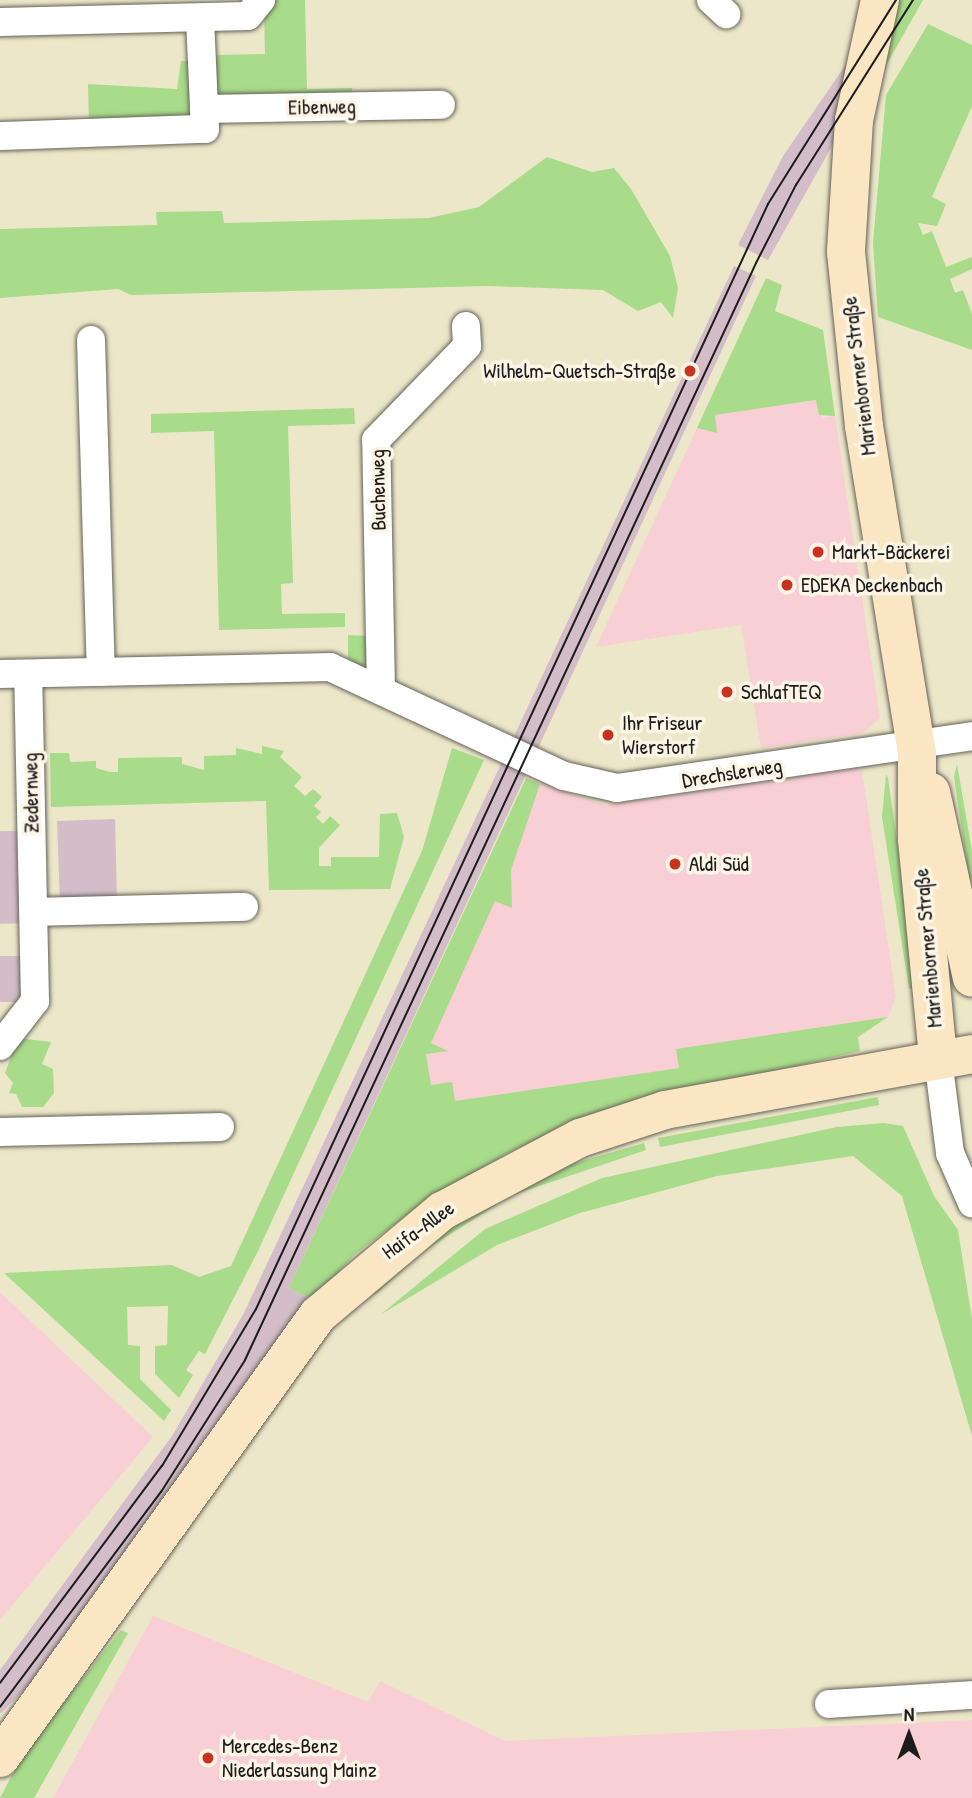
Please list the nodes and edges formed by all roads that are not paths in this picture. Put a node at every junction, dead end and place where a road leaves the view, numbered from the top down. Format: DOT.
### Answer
graph roads {
  1 [pos="261,0"];
  2 [pos="880,0"];
  3 [pos="162,9"];
  4 [pos="200,18"];
  5 [pos="0,22"];
  6 [pos="442,105"];
  7 [pos="204,108"];
  8 [pos="0,136"];
  9 [pos="466,326"];
  10 [pos="91,340"];
  11 [pos="101,672"];
  12 [pos="0,674"];
  13 [pos="28,674"];
  14 [pos="381,690"];
  15 [pos="972,736"];
  16 [pos="916,748"];
  17 [pos="244,907"];
  18 [pos="34,912"];
  19 [pos="972,978"];
  20 [pos="0,1046"];
  21 [pos="955,1057"];
  22 [pos="220,1126"];
  23 [pos="0,1132"];
  24 [pos="972,1203"];
  25 [pos="972,1695"];
  26 [pos="829,1703"];
  27 [pos="3,1746"];
  1 -- 4 [label="street"];
  2 -- 16 [label="street, Marienborner Straße"];
  3 -- 4 [label="street"];
  3 -- 5 [label="street"];
  4 -- 7 [label="street"];
  6 -- 7 [label="street, Eibenweg"];
  7 -- 8 [label="street"];
  9 -- 14 [label="street, Buchenweg"];
  10 -- 11 [label="street"];
  11 -- 13 [label="street"];
  11 -- 14 [label="street"];
  12 -- 13 [label="street"];
  13 -- 18 [label="street, Zedernweg"];
  14 -- 16 [label="street, Drechslerweg"];
  15 -- 16 [label="street, Drechslerweg"];
  16 -- 19 [label="street, Marienborner Straße"];
  16 -- 21 [label="street, Marienborner Straße"];
  17 -- 18 [label="street"];
  18 -- 20 [label="street, Zedernweg"];
  21 -- 24 [label="street"];
  21 -- 27 [label="street, Haifa-Allee"];
  22 -- 23 [label="street"];
  25 -- 26 [label="street"];
}
